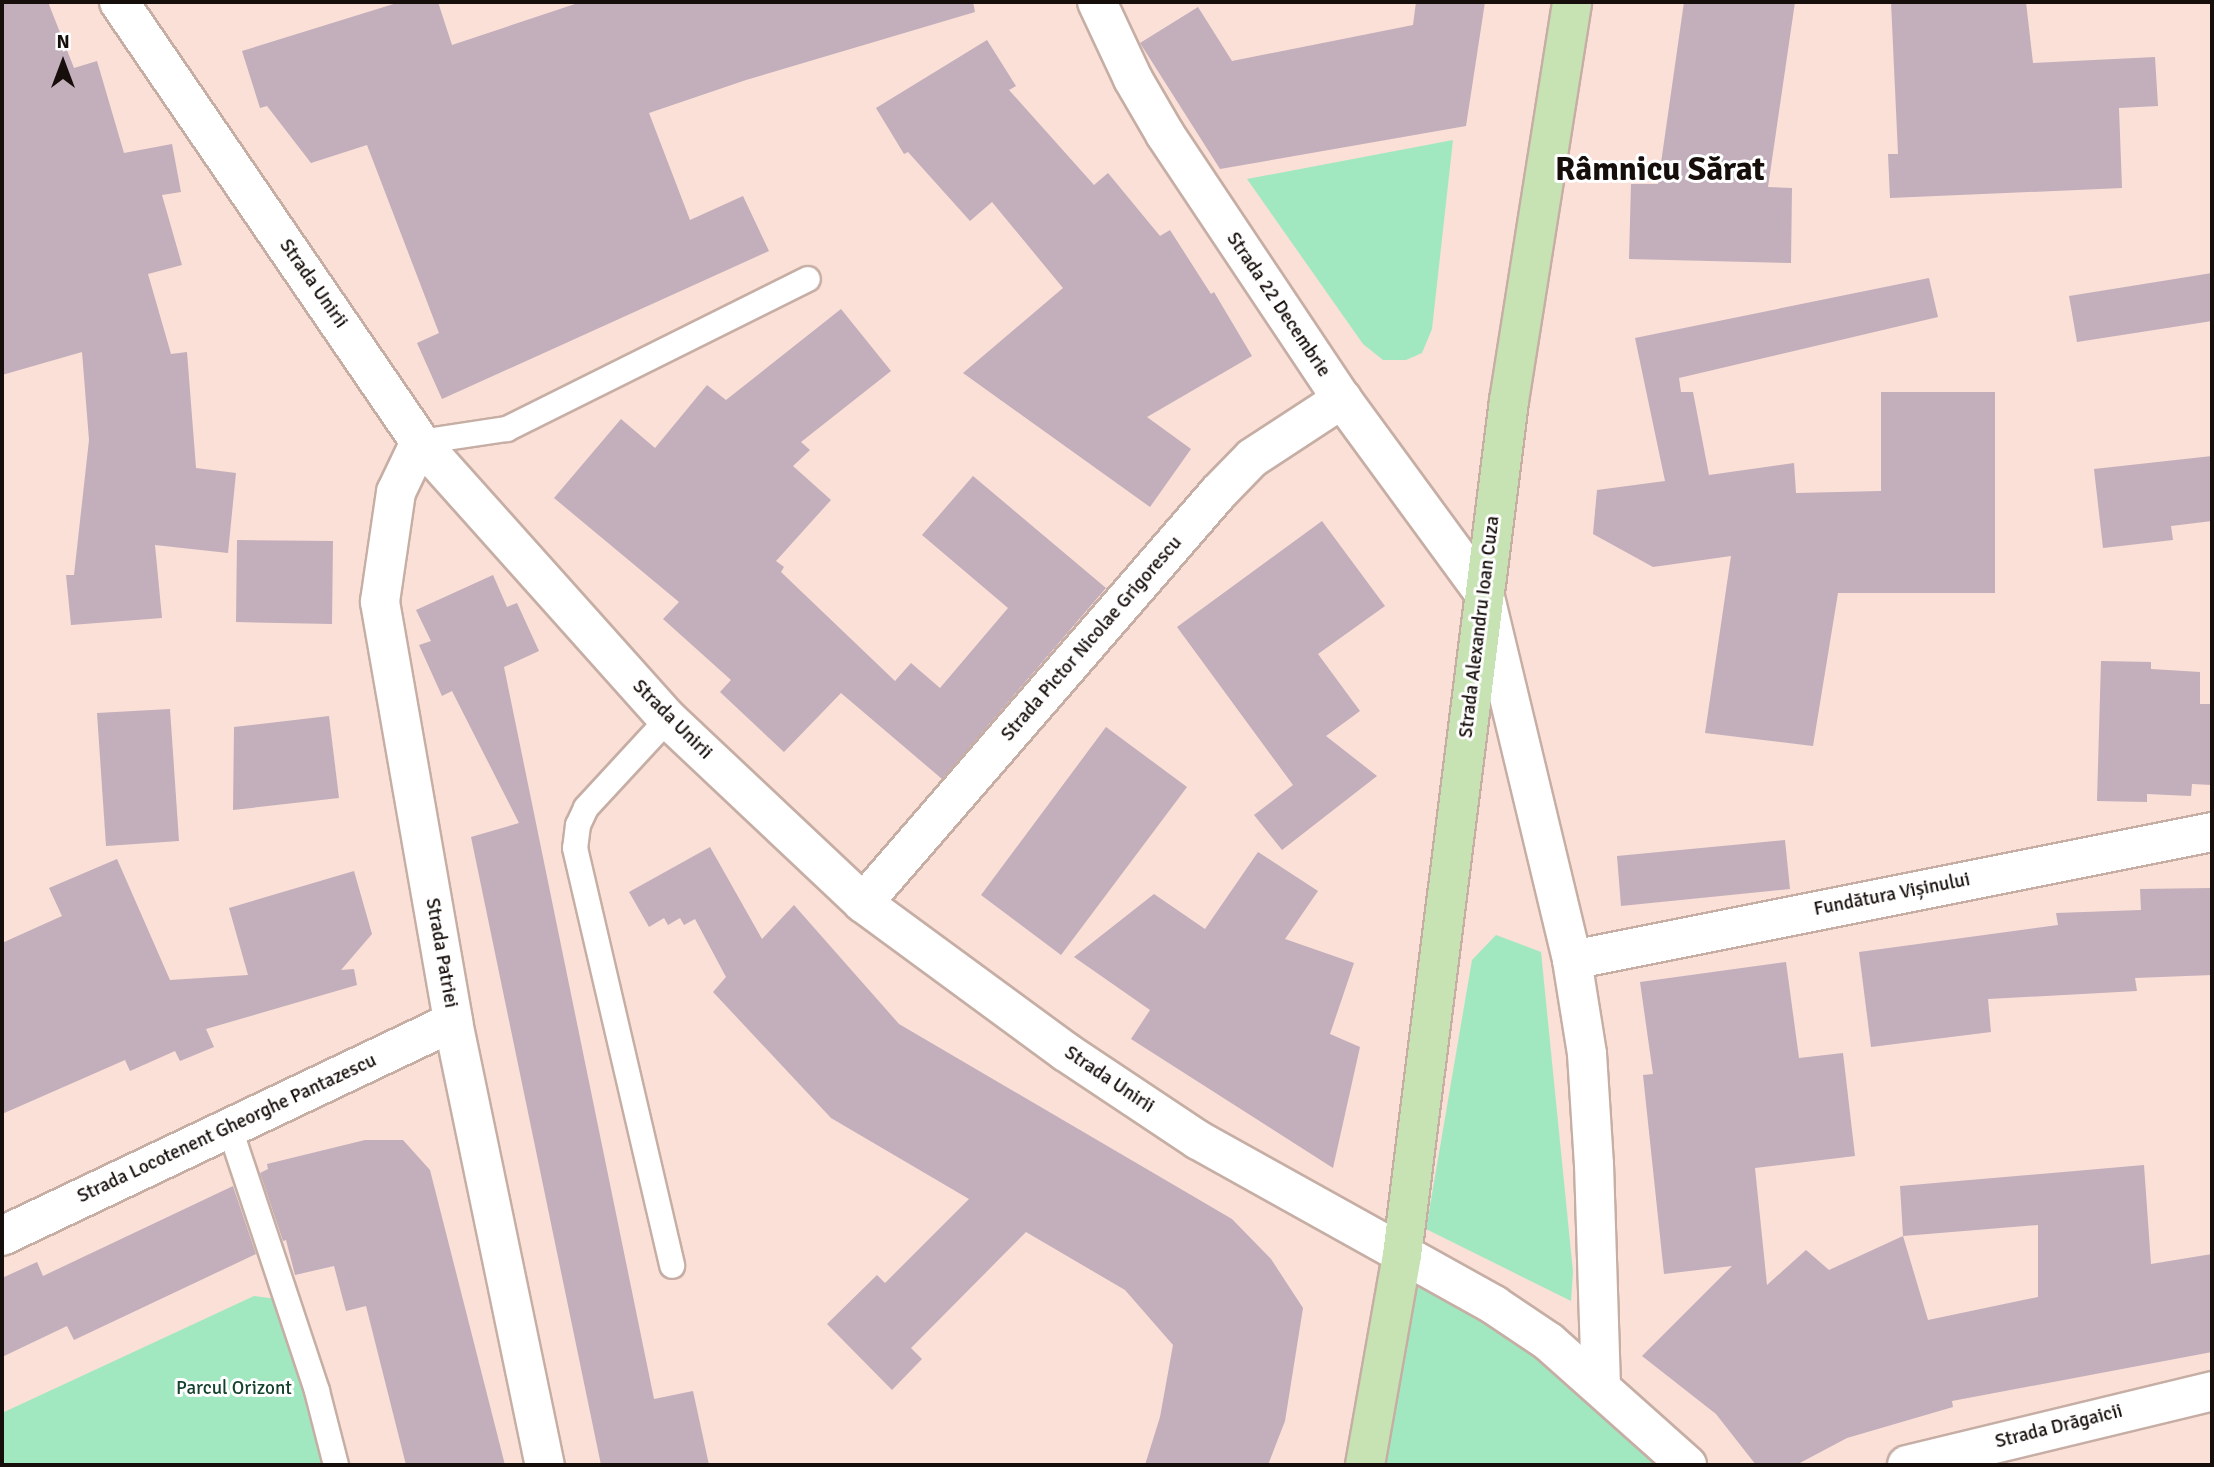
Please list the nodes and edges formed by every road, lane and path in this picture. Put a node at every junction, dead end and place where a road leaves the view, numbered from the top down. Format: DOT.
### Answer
graph roads {
  1 [pos="119,2"];
  2 [pos="1097,2"];
  3 [pos="1572,2"];
  4 [pos="808,279"];
  5 [pos="1342,399"];
  6 [pos="420,442"];
  7 [pos="1484,593"];
  8 [pos="668,719"];
  9 [pos="2212,832"];
  10 [pos="863,902"];
  11 [pos="1572,960"];
  12 [pos="453,1022"];
  13 [pos="229,1129"];
  14 [pos="2,1236"];
  15 [pos="1402,1255"];
  16 [pos="672,1266"];
  17 [pos="1601,1385"];
  18 [pos="2212,1391"];
  19 [pos="336,1465"];
  20 [pos="545,1465"];
  21 [pos="1366,1465"];
  22 [pos="1687,1465"];
  23 [pos="1907,1465"];
  1 -- 6 [label="street, Strada Unirii"];
  2 -- 5 [label="street, Strada 22 Decembrie"];
  3 -- 7 [label="main road, Strada Alexandru Ioan Cuza"];
  4 -- 6 [label="lane"];
  5 -- 7 [label="street, Strada 22 Decembrie"];
  5 -- 10 [label="street, Strada Pictor Nicolae Grigorescu"];
  6 -- 8 [label="street, Strada Unirii"];
  6 -- 12 [label="street, Strada Patriei"];
  7 -- 11 [label="street"];
  7 -- 15 [label="main road, Strada Alexandru Ioan Cuza"];
  8 -- 10 [label="street, Strada Unirii"];
  8 -- 16 [label="lane"];
  9 -- 11 [label="street, Fundătura Vișinului"];
  10 -- 15 [label="street, Strada Unirii"];
  11 -- 17 [label="street"];
  12 -- 13 [label="street, Strada Locotenent Gheorghe Pantazescu"];
  12 -- 20 [label="street, Strada Patriei"];
  13 -- 14 [label="street, Strada Locotenent Gheorghe Pantazescu"];
  13 -- 19 [label="lane"];
  15 -- 17 [label="street, Strada Unirii"];
  15 -- 21 [label="main road, Strada Alexandru Ioan Cuza"];
  17 -- 22 [label="street, Strada Unirii"];
  18 -- 23 [label="street, Strada Drăgaicii"];
}
